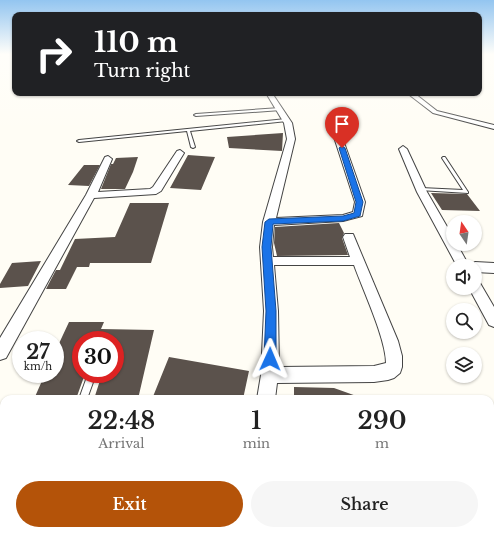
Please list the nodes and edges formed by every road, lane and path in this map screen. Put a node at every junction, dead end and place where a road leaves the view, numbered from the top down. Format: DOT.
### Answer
graph roads {
  1 [pos="271,96"];
  2 [pos="415,96"];
  3 [pos="280,109"];
  4 [pos="196,115"];
  5 [pos="286,120"];
  6 [pos="494,127"];
  7 [pos="188,130"];
  8 [pos="338,134"];
  9 [pos="79,141"];
  10 [pos="193,147"];
  11 [pos="403,149"];
  12 [pos="180,153"];
  13 [pos="444,158"];
  14 [pos="108,159"];
  15 [pos="421,189"];
  16 [pos="91,195"];
  17 [pos="269,222"];
  18 [pos="349,237"];
  19 [pos="459,259"];
  20 [pos="267,261"];
  21 [pos="358,262"];
  22 [pos="482,267"];
  23 [pos="494,268"];
  24 [pos="479,295"];
  25 [pos="494,321"];
  26 [pos="0,353"];
  27 [pos="270,375"];
  28 [pos="89,383"];
  29 [pos="84,395"];
  30 [pos="267,395"];
  1 -- 3 [label="street"];
  2 -- 6 [label="street"];
  3 -- 4 [label="lane"];
  3 -- 5 [label="street"];
  5 -- 7 [label="lane"];
  5 -- 17 [label="street"];
  7 -- 9 [label="lane"];
  7 -- 10 [label="lane"];
  8 -- 17 [label="street"];
  11 -- 15 [label="street"];
  12 -- 16 [label="street"];
  13 -- 15 [label="lane"];
  14 -- 16 [label="street"];
  15 -- 19 [label="street"];
  16 -- 26 [label="street"];
  17 -- 20 [label="street"];
  18 -- 21 [label="street"];
  20 -- 21 [label="street"];
  20 -- 27 [label="street"];
  21 -- 27 [label="street"];
  22 -- 23 [label="street"];
  24 -- 25 [label="street"];
  27 -- 30 [label="street"];
  28 -- 29 [label="lane"];
}
